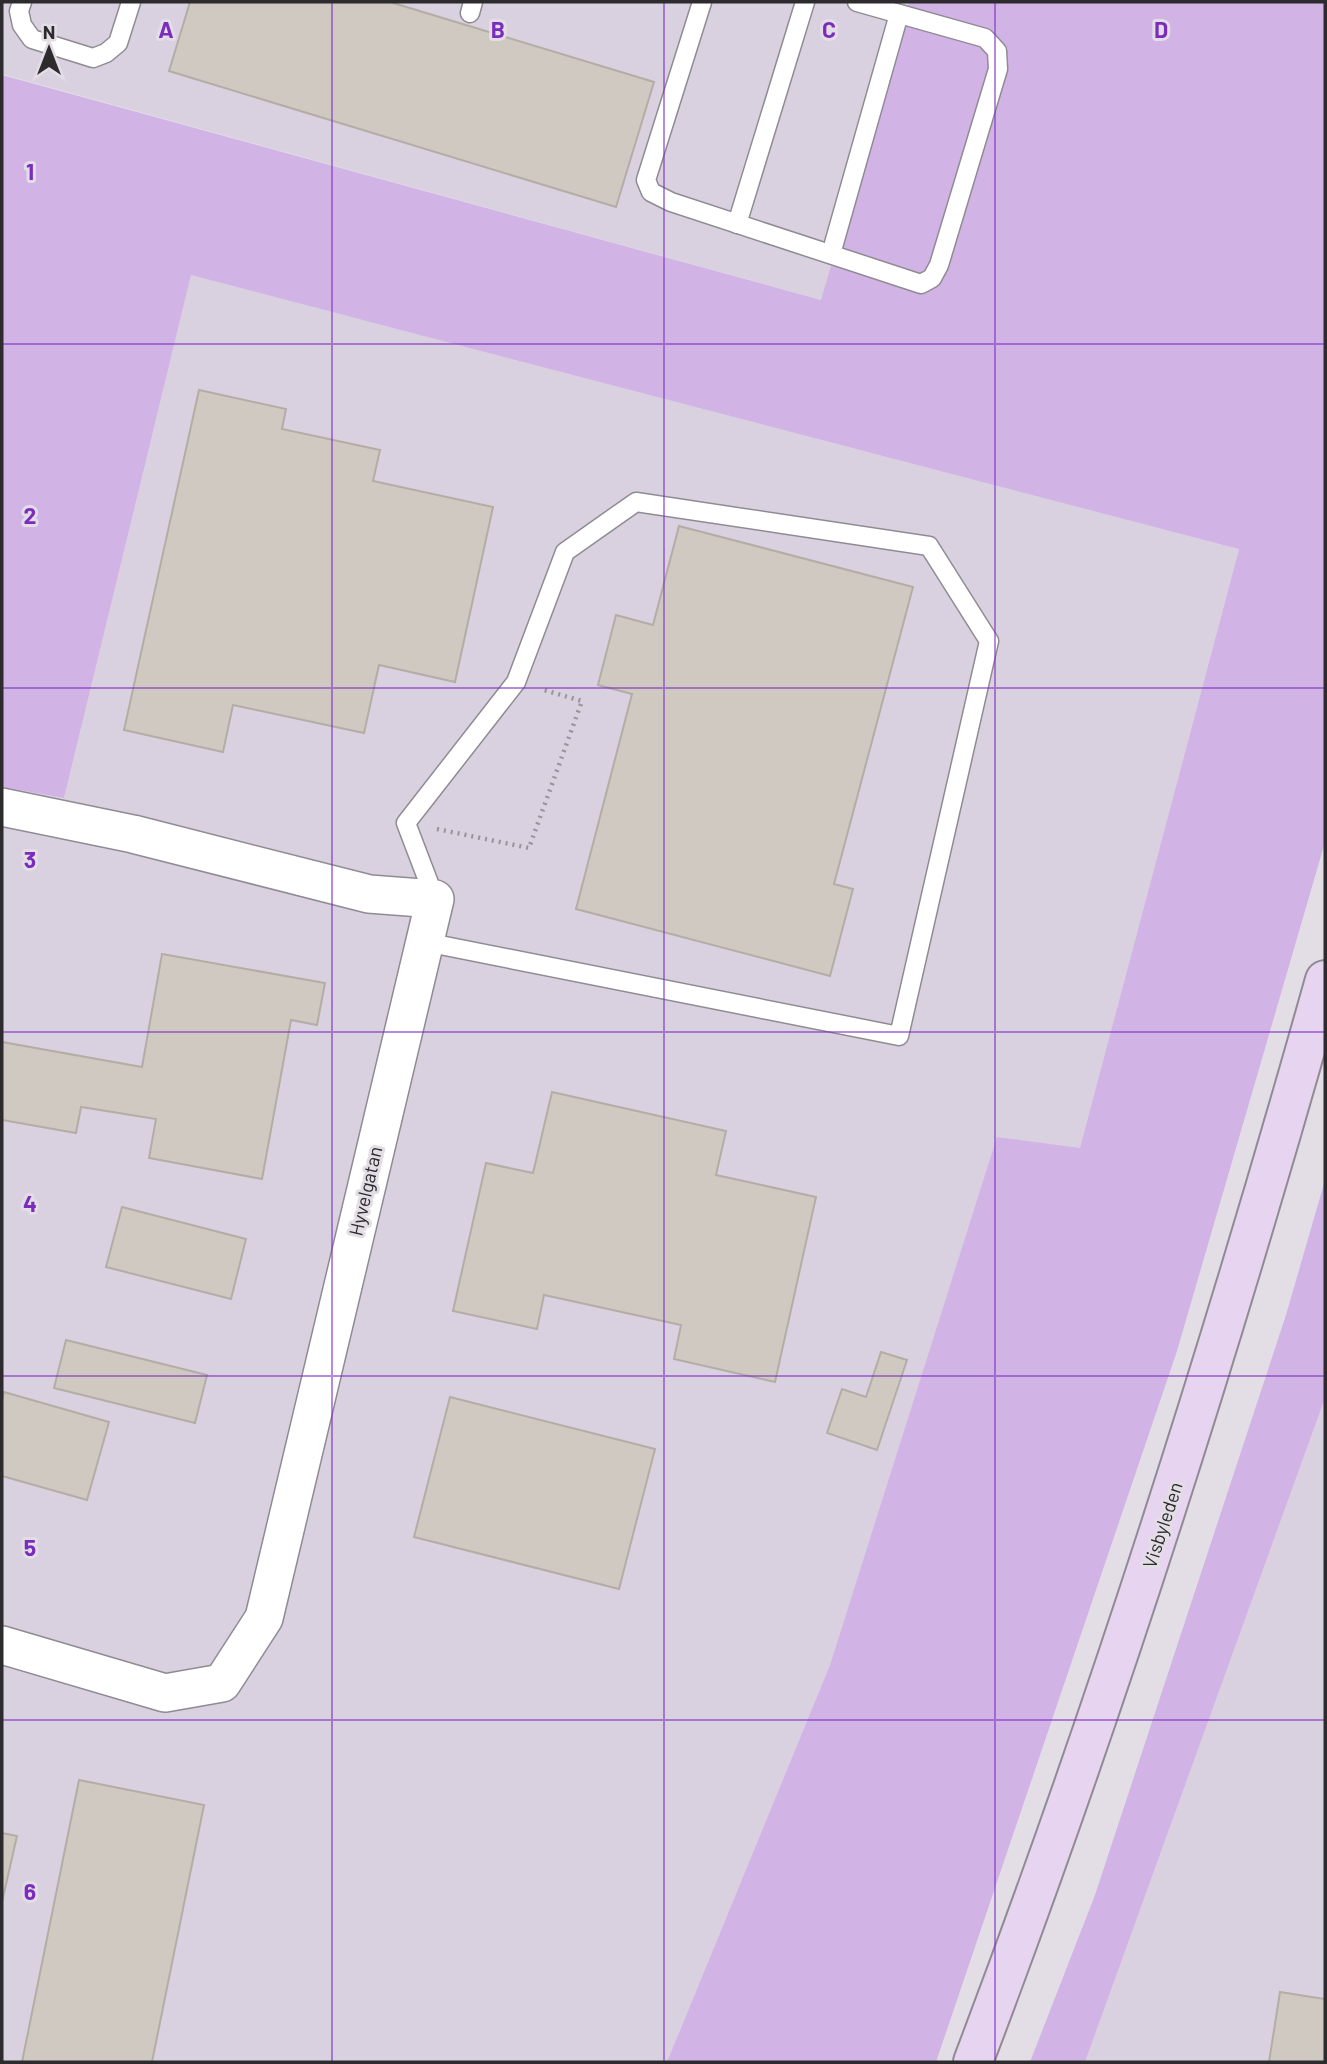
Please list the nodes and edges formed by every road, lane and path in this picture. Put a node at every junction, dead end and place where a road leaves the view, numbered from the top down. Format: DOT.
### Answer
graph roads {
  1 [pos="22,2"];
  2 [pos="131,2"];
  3 [pos="702,2"];
  4 [pos="805,2"];
  5 [pos="857,2"];
  6 [pos="899,13"];
  7 [pos="737,224"];
  8 [pos="831,254"];
  9 [pos="516,682"];
  10 [pos="2,807"];
  11 [pos="406,823"];
  12 [pos="435,899"];
  13 [pos="425,942"];
  14 [pos="1325,980"];
  15 [pos="2,1645"];
  16 [pos="973,2062"];
  1 -- 2 [label="lane"];
  3 -- 7 [label="lane"];
  4 -- 7 [label="lane"];
  5 -- 6 [label="lane"];
  6 -- 8 [label="lane"];
  6 -- 8 [label="lane"];
  7 -- 8 [label="lane"];
  9 -- 11 [label="lane"];
  9 -- 11 [label="path"];
  9 -- 13 [label="lane"];
  10 -- 12 [label="street"];
  11 -- 12 [label="lane"];
  12 -- 13 [label="street, Hyvelgatan"];
  13 -- 15 [label="street, Hyvelgatan"];
  14 -- 16 [label="main road, Visbyleden"];
}
